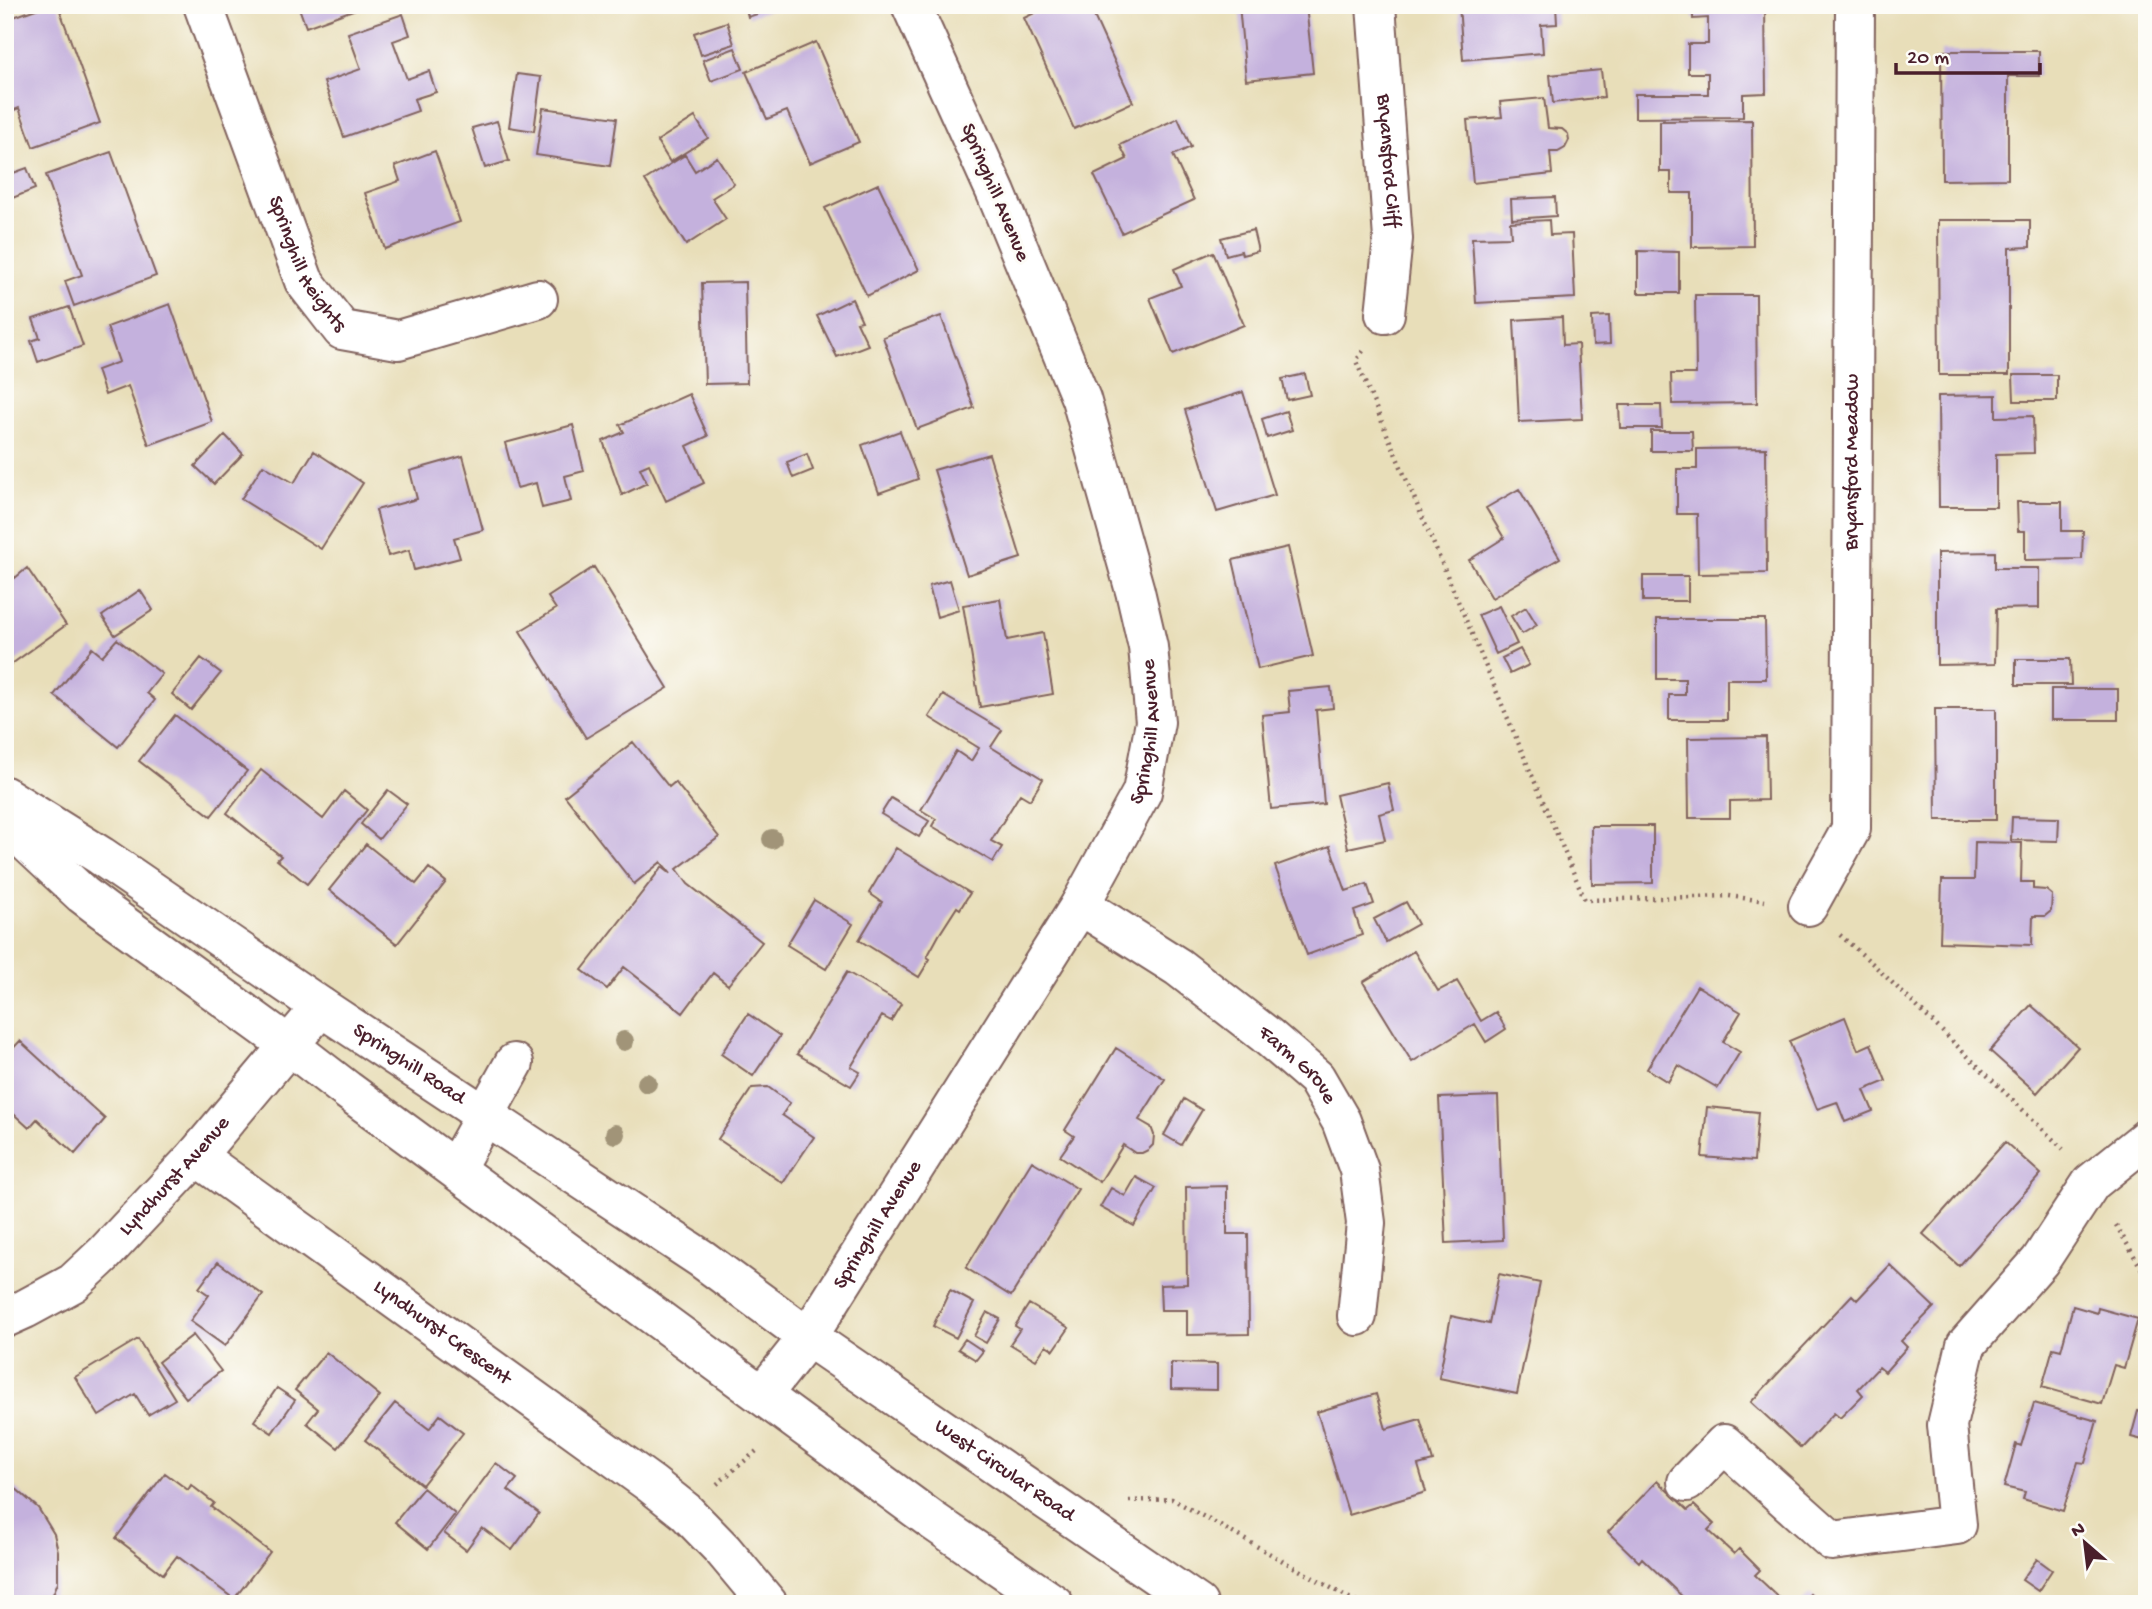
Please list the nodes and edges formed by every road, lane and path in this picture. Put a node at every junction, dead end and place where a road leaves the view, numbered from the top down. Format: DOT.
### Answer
graph roads {
  1 [pos="203,5"];
  2 [pos="911,5"];
  3 [pos="1376,5"];
  4 [pos="1855,5"];
  5 [pos="538,299"];
  6 [pos="1385,314"];
  7 [pos="5,796"];
  8 [pos="5,822"];
  9 [pos="1080,905"];
  10 [pos="1808,906"];
  11 [pos="321,1007"];
  12 [pos="290,1046"];
  13 [pos="514,1063"];
  14 [pos="486,1115"];
  15 [pos="2147,1138"];
  16 [pos="196,1156"];
  17 [pos="455,1168"];
  18 [pos="2091,1183"];
  19 [pos="2147,1278"];
  20 [pos="1357,1316"];
  21 [pos="5,1318"];
  22 [pos="808,1337"];
  23 [pos="762,1395"];
  24 [pos="795,1420"];
  25 [pos="1687,1482"];
  26 [pos="1119,1502"];
  27 [pos="685,1511"];
  28 [pos="768,1604"];
  29 [pos="1054,1604"];
  30 [pos="1198,1604"];
  31 [pos="1360,1604"];
  1 -- 5 [label="street, Springhill Heights"];
  2 -- 9 [label="street, Springhill Avenue"];
  3 -- 6 [label="street, Bryansford Cliff"];
  4 -- 10 [label="street, Bryansford Meadow"];
  6 -- 10 [label="path"];
  7 -- 11 [label="street, Springhill Road"];
  8 -- 12 [label="street"];
  9 -- 20 [label="street, Farm Grove"];
  9 -- 22 [label="street, Springhill Avenue"];
  10 -- 18 [label="path"];
  11 -- 12 [label="street, Lyndhurst Avenue"];
  11 -- 14 [label="street, Springhill Road"];
  12 -- 16 [label="street, Lyndhurst Avenue"];
  12 -- 17 [label="street"];
  13 -- 14 [label="street"];
  14 -- 17 [label="street"];
  14 -- 22 [label="street, Springhill Road"];
  15 -- 18 [label="street"];
  16 -- 21 [label="street, Lyndhurst Avenue"];
  16 -- 27 [label="street, Lyndhurst Crescent"];
  17 -- 23 [label="street"];
  18 -- 19 [label="path"];
  18 -- 25 [label="street"];
  22 -- 23 [label="street, Springhill Avenue"];
  22 -- 30 [label="street, West Circular Road"];
  23 -- 24 [label="street"];
  24 -- 27 [label="path"];
  24 -- 29 [label="street"];
  26 -- 31 [label="path"];
  27 -- 28 [label="street, Lyndhurst Crescent"];
}
